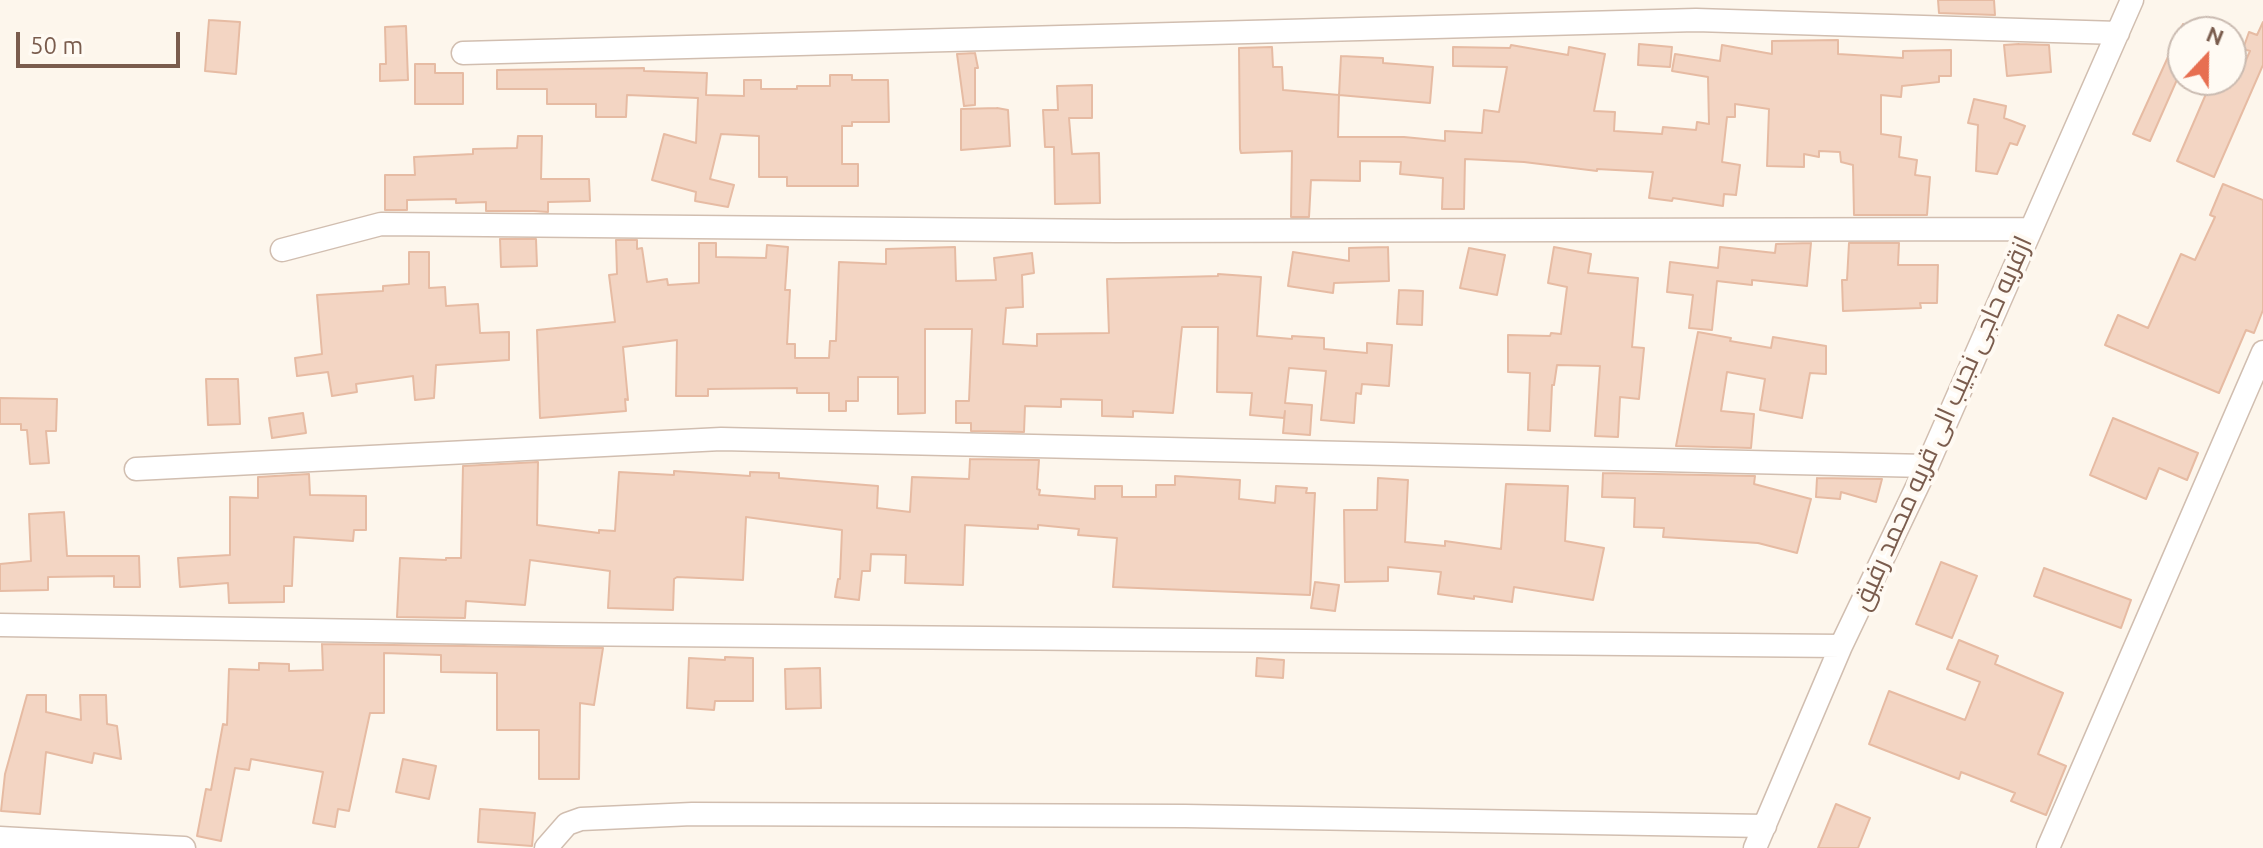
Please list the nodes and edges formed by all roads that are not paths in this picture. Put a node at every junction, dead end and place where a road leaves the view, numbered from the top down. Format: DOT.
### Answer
graph roads {
  1 [pos="2132,0"];
  2 [pos="2118,33"];
  3 [pos="463,53"];
  4 [pos="2029,229"];
  5 [pos="282,250"];
  6 [pos="2263,352"];
  7 [pos="1927,466"];
  8 [pos="136,469"];
  9 [pos="0,625"];
  10 [pos="1841,646"];
  11 [pos="1765,826"];
  12 [pos="0,838"];
  13 [pos="184,848"];
  14 [pos="546,848"];
  15 [pos="1755,848"];
  16 [pos="2048,848"];
  1 -- 2 [label="street, ازقریه حاجی نجیب الی قریه محمد رفیق"];
  2 -- 3 [label="street"];
  2 -- 4 [label="street, ازقریه حاجی نجیب الی قریه محمد رفیق"];
  4 -- 5 [label="street"];
  4 -- 7 [label="street, ازقریه حاجی نجیب الی قریه محمد رفیق"];
  6 -- 16 [label="street"];
  7 -- 8 [label="street"];
  7 -- 10 [label="street, ازقریه حاجی نجیب الی قریه محمد رفیق"];
  9 -- 10 [label="street"];
  10 -- 11 [label="street, ازقریه حاجی نجیب الی قریه محمد رفیق"];
  11 -- 14 [label="street"];
  11 -- 15 [label="street, ازقریه حاجی نجیب الی قریه محمد رفیق"];
  12 -- 13 [label="street"];
}
